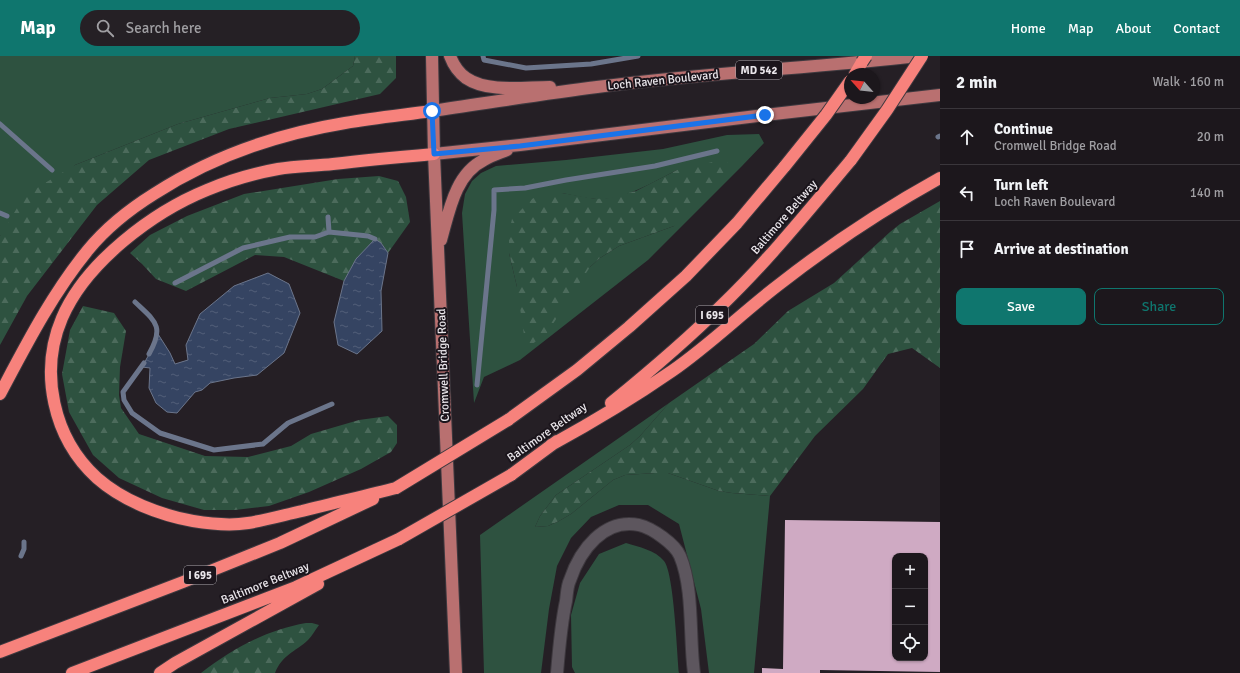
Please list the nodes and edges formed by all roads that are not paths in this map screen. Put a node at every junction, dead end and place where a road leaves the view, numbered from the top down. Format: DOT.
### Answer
graph roads {
  1 [pos="432,56"];
  2 [pos="450,56"];
  3 [pos="866,56"];
  4 [pos="920,56"];
  5 [pos="859,68"];
  6 [pos="597,86"];
  7 [pos="844,89"];
  8 [pos="940,95"];
  9 [pos="432,111"];
  10 [pos="520,146"];
  11 [pos="434,154"];
  12 [pos="940,178"];
  13 [pos="438,250"];
  14 [pos="0,394"];
  15 [pos="551,446"];
  16 [pos="396,488"];
  17 [pos="382,547"];
  18 [pos="0,652"];
  19 [pos="72,673"];
  20 [pos="160,673"];
  21 [pos="456,673"];
  22 [pos="557,673"];
  23 [pos="694,673"];
  1 -- 9 [label="main road, Cromwell Bridge Road"];
  2 -- 6 [label="main road"];
  3 -- 5 [label="highway, bridge"];
  4 -- 6 [label="main road, Loch Raven Boulevard / MD 542"];
  4 -- 15 [label="highway, Baltimore Beltway / I 695, bridge"];
  6 -- 9 [label="main road, Loch Raven Boulevard / MD 542"];
  7 -- 16 [label="highway, I 695, bridge"];
  8 -- 10 [label="main road"];
  9 -- 11 [label="main road, Cromwell Bridge Road"];
  9 -- 14 [label="highway"];
  10 -- 11 [label="main road"];
  10 -- 13 [label="main road"];
  11 -- 13 [label="main road, Cromwell Bridge Road"];
  11 -- 16 [label="highway"];
  12 -- 15 [label="highway"];
  13 -- 21 [label="main road, Cromwell Bridge Road"];
  15 -- 17 [label="highway, Baltimore Beltway / I 695, bridge"];
  16 -- 18 [label="highway, I 695"];
  17 -- 19 [label="highway, Baltimore Beltway / I 695"];
  17 -- 20 [label="highway"];
  22 -- 23 [label="lane"];
}
